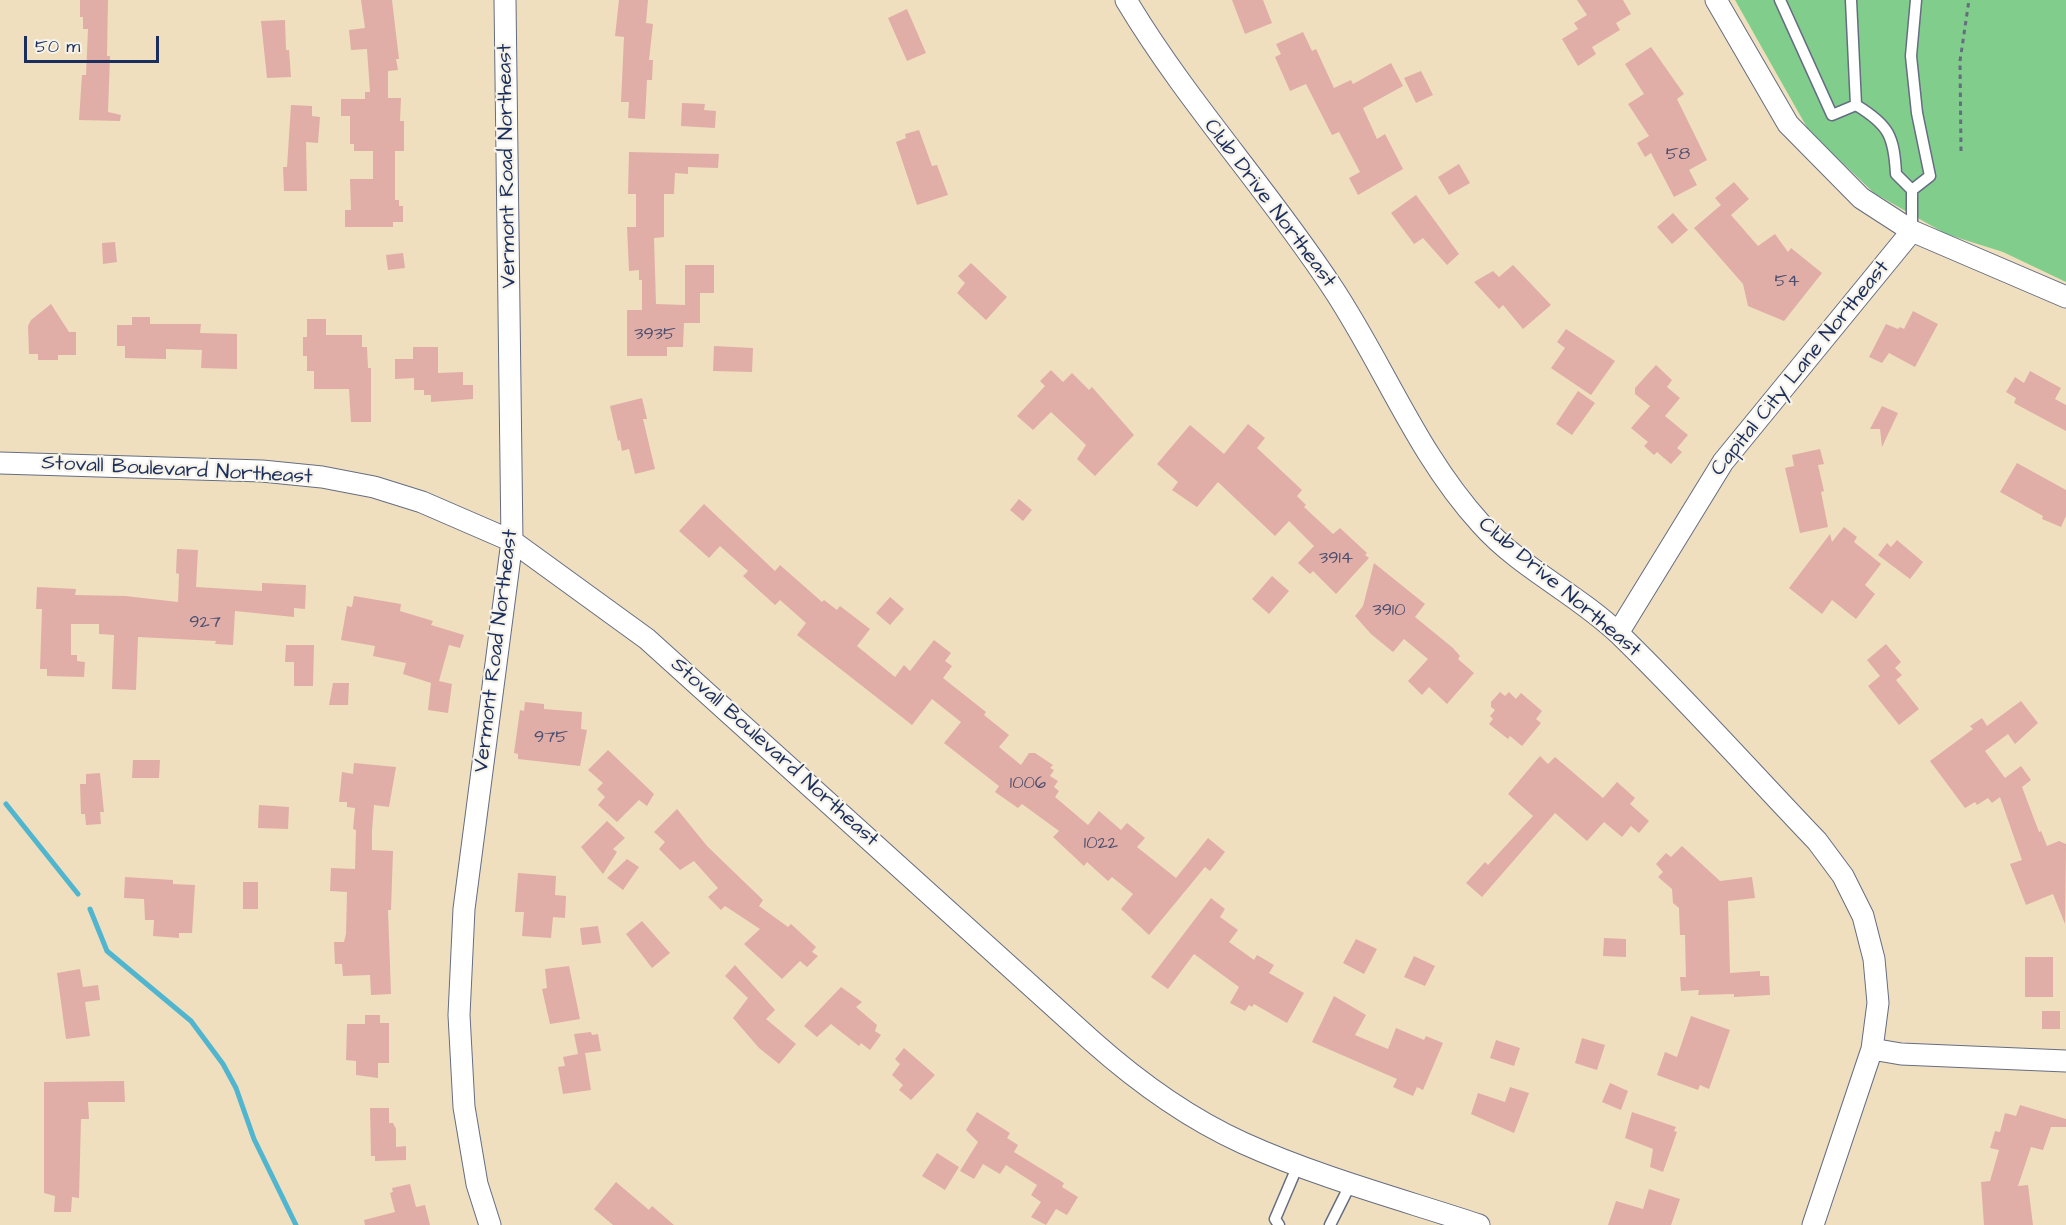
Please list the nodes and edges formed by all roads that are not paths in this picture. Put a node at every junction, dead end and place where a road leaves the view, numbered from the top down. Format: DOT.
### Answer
graph roads {
  1 [pos="505,0"];
  2 [pos="1126,0"];
  3 [pos="1716,0"];
  4 [pos="1780,0"];
  5 [pos="1851,0"];
  6 [pos="1916,0"];
  7 [pos="1856,105"];
  8 [pos="1912,190"];
  9 [pos="1912,231"];
  10 [pos="2066,297"];
  11 [pos="0,463"];
  12 [pos="512,541"];
  13 [pos="1618,633"];
  14 [pos="1872,1049"];
  15 [pos="2066,1061"];
  16 [pos="1298,1165"];
  17 [pos="1351,1183"];
  18 [pos="490,1225"];
  19 [pos="1279,1225"];
  20 [pos="1330,1225"];
  21 [pos="1479,1225"];
  22 [pos="1813,1225"];
  1 -- 12 [label="street, Vermont Road Northeast"];
  2 -- 13 [label="street, Club Drive Northeast"];
  3 -- 9 [label="street"];
  4 -- 7 [label="lane"];
  5 -- 7 [label="lane"];
  6 -- 8 [label="lane"];
  7 -- 8 [label="lane"];
  8 -- 9 [label="lane"];
  9 -- 10 [label="street"];
  9 -- 13 [label="street, Capital City Lane Northeast"];
  11 -- 12 [label="street, Stovall Boulevard Northeast"];
  12 -- 16 [label="street, Stovall Boulevard Northeast"];
  12 -- 18 [label="street, Vermont Road Northeast"];
  13 -- 14 [label="street, Club Drive Northeast"];
  14 -- 15 [label="street"];
  14 -- 22 [label="street, Club Drive Northeast"];
  16 -- 17 [label="street, Stovall Boulevard Northeast"];
  16 -- 19 [label="lane"];
  17 -- 20 [label="lane"];
  17 -- 21 [label="street, Stovall Boulevard Northeast"];
}
